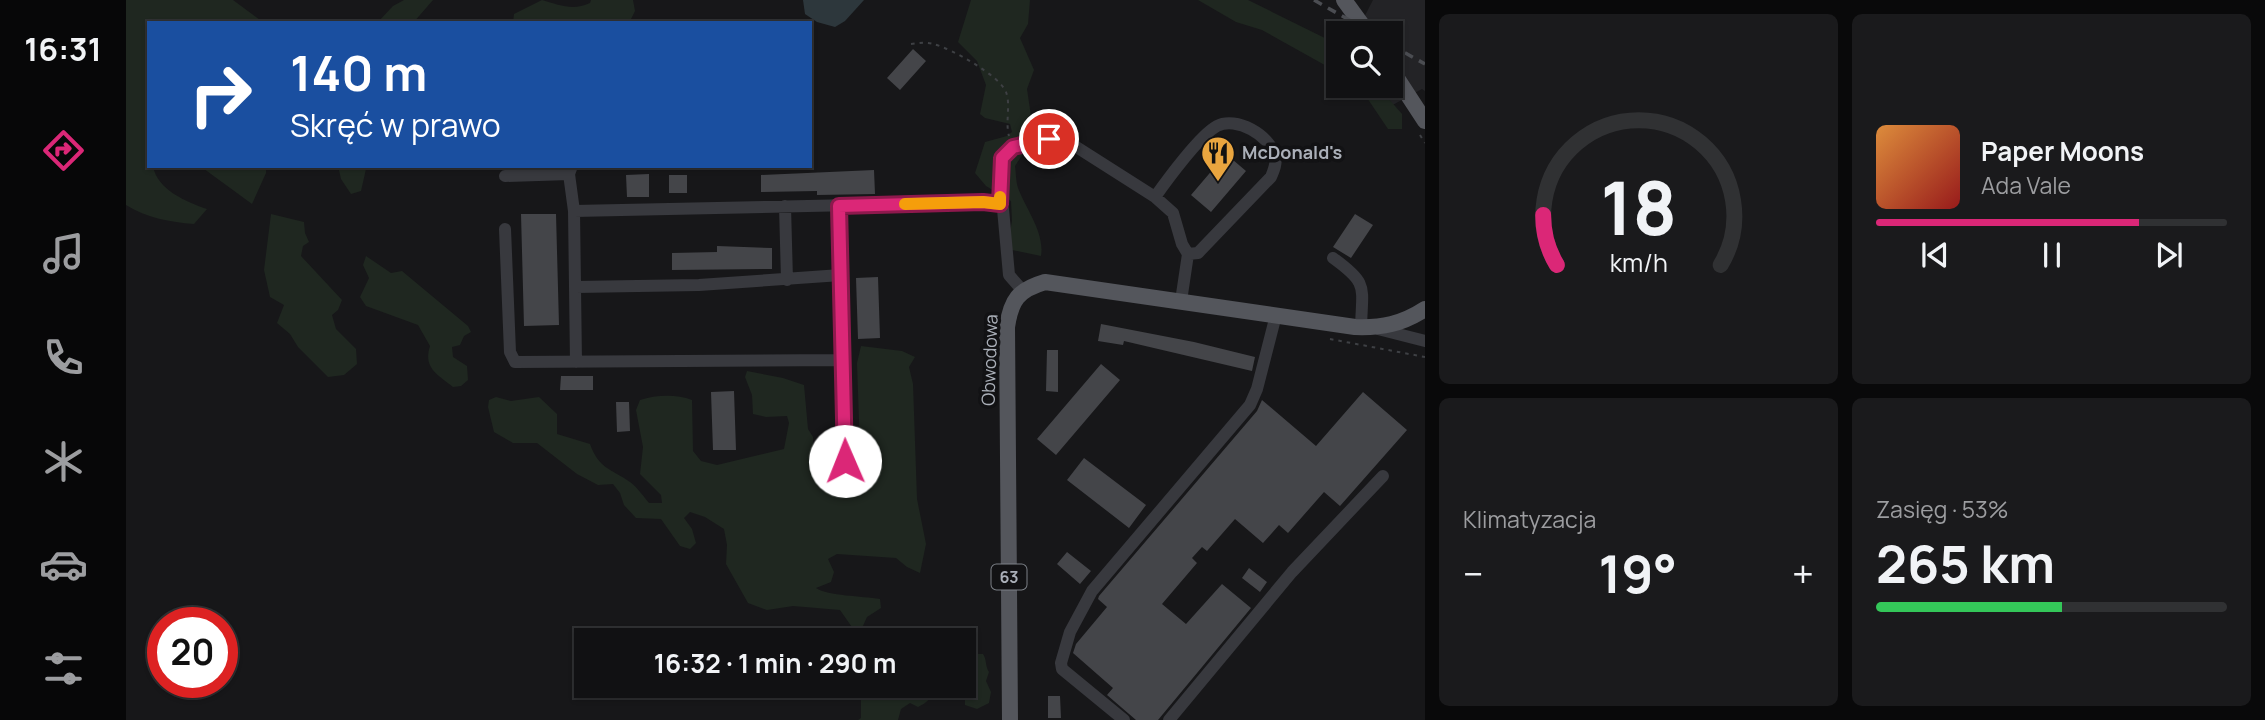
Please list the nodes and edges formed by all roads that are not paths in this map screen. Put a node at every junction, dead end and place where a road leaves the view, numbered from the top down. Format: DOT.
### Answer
graph roads {
  1 [pos="1344,0"];
  2 [pos="1359,21"];
  3 [pos="1403,87"];
  4 [pos="1425,121"];
  5 [pos="570,170"];
  6 [pos="505,176"];
  7 [pos="1155,197"];
  8 [pos="1000,204"];
  9 [pos="786,206"];
  10 [pos="839,206"];
  11 [pos="574,211"];
  12 [pos="505,229"];
  13 [pos="1188,254"];
  14 [pos="1333,258"];
  15 [pos="841,275"];
  16 [pos="787,280"];
  17 [pos="576,287"];
  18 [pos="1023,291"];
  19 [pos="1181,301"];
  20 [pos="1425,309"];
  21 [pos="1276,316"];
  22 [pos="1369,328"];
  23 [pos="1425,341"];
  24 [pos="843,360"];
  25 [pos="576,362"];
  26 [pos="845,461"];
  27 [pos="1383,476"];
  28 [pos="1010,720"];
  29 [pos="1124,720"];
  30 [pos="1169,720"];
  1 -- 2 [label="main road"];
  3 -- 4 [label="main road"];
  5 -- 6 [label="street"];
  5 -- 11 [label="street"];
  7 -- 8 [label="street"];
  7 -- 13 [label="street"];
  7 -- 13 [label="street"];
  8 -- 10 [label="street"];
  8 -- 18 [label="street"];
  9 -- 10 [label="street"];
  9 -- 11 [label="street"];
  9 -- 16 [label="street"];
  10 -- 15 [label="street"];
  11 -- 17 [label="street"];
  12 -- 25 [label="street"];
  13 -- 19 [label="street"];
  14 -- 22 [label="street"];
  15 -- 16 [label="street"];
  15 -- 24 [label="street"];
  16 -- 17 [label="street"];
  17 -- 25 [label="street"];
  18 -- 19 [label="main road"];
  18 -- 28 [label="main road, Obwodowa / 63"];
  19 -- 21 [label="main road"];
  20 -- 22 [label="main road"];
  21 -- 22 [label="main road"];
  21 -- 29 [label="street"];
  22 -- 23 [label="street"];
  24 -- 25 [label="street"];
  24 -- 26 [label="street"];
  27 -- 30 [label="street"];
}
